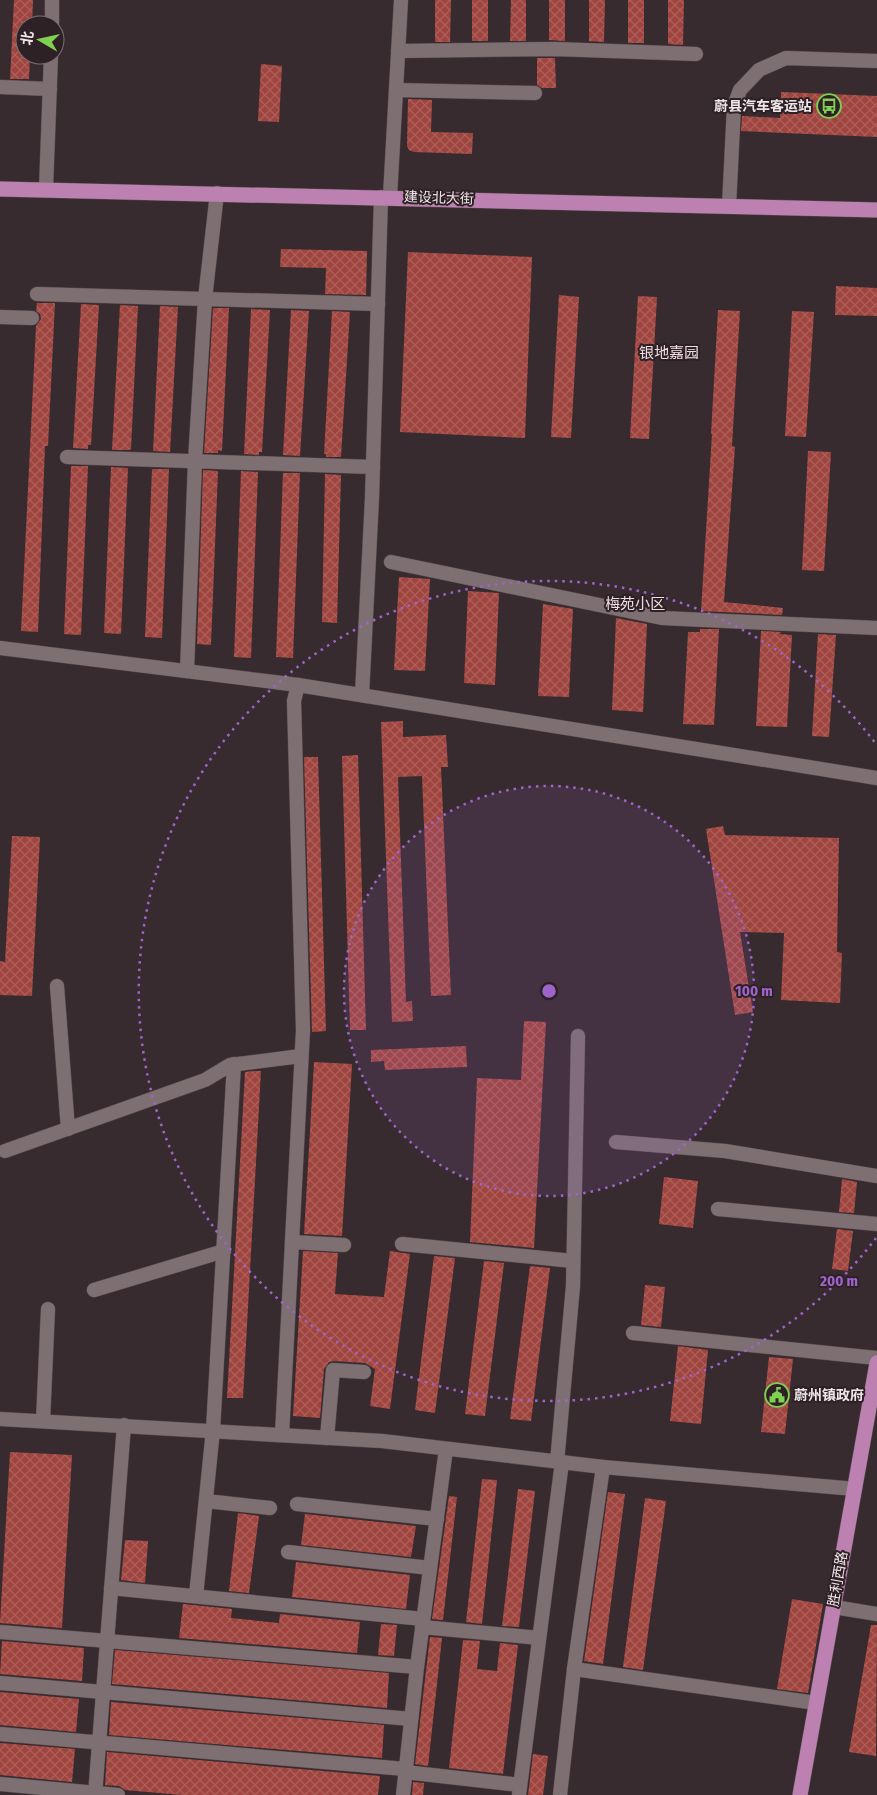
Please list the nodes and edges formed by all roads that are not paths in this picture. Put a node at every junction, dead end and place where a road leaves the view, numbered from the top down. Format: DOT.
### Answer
graph roads {
  1 [pos="52,0"];
  2 [pos="402,0"];
  3 [pos="52,15"];
  4 [pos="398,51"];
  5 [pos="696,54"];
  6 [pos="877,61"];
  7 [pos="51,65"];
  8 [pos="0,87"];
  9 [pos="50,89"];
  10 [pos="396,90"];
  11 [pos="535,93"];
  12 [pos="0,189"];
  13 [pos="46,189"];
  14 [pos="217,193"];
  15 [pos="386,197"];
  16 [pos="729,206"];
  17 [pos="877,210"];
  18 [pos="37,294"];
  19 [pos="205,299"];
  20 [pos="378,304"];
  21 [pos="0,317"];
  22 [pos="32,318"];
  23 [pos="67,457"];
  24 [pos="195,461"];
  25 [pos="373,467"];
  26 [pos="391,562"];
  27 [pos="877,628"];
  28 [pos="0,648"];
  29 [pos="187,671"];
  30 [pos="298,685"];
  31 [pos="362,695"];
  32 [pos="877,778"];
  33 [pos="57,986"];
  34 [pos="578,1036"];
  35 [pos="302,1056"];
  36 [pos="234,1064"];
  37 [pos="68,1129"];
  38 [pos="616,1142"];
  39 [pos="5,1151"];
  40 [pos="877,1176"];
  41 [pos="718,1209"];
  42 [pos="877,1224"];
  43 [pos="292,1242"];
  44 [pos="402,1244"];
  45 [pos="344,1245"];
  46 [pos="224,1252"];
  47 [pos="573,1261"];
  48 [pos="94,1290"];
  49 [pos="48,1309"];
  50 [pos="633,1333"];
  51 [pos="877,1358"];
  52 [pos="877,1363"];
  53 [pos="364,1372"];
  54 [pos="0,1419"];
  55 [pos="42,1421"];
  56 [pos="124,1425"];
  57 [pos="213,1430"];
  58 [pos="282,1435"];
  59 [pos="327,1438"];
  60 [pos="446,1449"];
  61 [pos="559,1462"];
  62 [pos="603,1467"];
  63 [pos="854,1489"];
  64 [pos="206,1501"];
  65 [pos="297,1504"];
  66 [pos="270,1508"];
  67 [pos="437,1519"];
  68 [pos="288,1552"];
  69 [pos="430,1568"];
  70 [pos="111,1588"];
  71 [pos="196,1596"];
  72 [pos="834,1607"];
  73 [pos="877,1614"];
  74 [pos="423,1623"];
  75 [pos="0,1632"];
  76 [pos="539,1638"];
  77 [pos="107,1641"];
  78 [pos="417,1667"];
  79 [pos="574,1669"];
  80 [pos="0,1683"];
  81 [pos="103,1692"];
  82 [pos="816,1703"];
  83 [pos="411,1719"];
  84 [pos="0,1734"];
  85 [pos="99,1743"];
  86 [pos="405,1770"];
  87 [pos="0,1784"];
  88 [pos="520,1790"];
  89 [pos="95,1794"];
  90 [pos="118,1795"];
  91 [pos="403,1795"];
  92 [pos="560,1795"];
  93 [pos="800,1795"];
  1 -- 3 [label="street"];
  2 -- 4 [label="street"];
  4 -- 5 [label="street"];
  4 -- 10 [label="street"];
  6 -- 16 [label="street"];
  7 -- 9 [label="street"];
  8 -- 9 [label="street"];
  9 -- 13 [label="street"];
  10 -- 11 [label="street"];
  10 -- 15 [label="street"];
  12 -- 13 [label="main road, 建设北大街"];
  13 -- 14 [label="main road, 建设北大街"];
  14 -- 15 [label="main road, 建设北大街"];
  14 -- 19 [label="street"];
  15 -- 16 [label="main road, 建设北大街"];
  15 -- 20 [label="street"];
  16 -- 17 [label="main road, 建设北大街"];
  18 -- 19 [label="street"];
  19 -- 20 [label="street"];
  19 -- 24 [label="street"];
  20 -- 25 [label="street"];
  21 -- 22 [label="street"];
  23 -- 24 [label="street"];
  24 -- 25 [label="street"];
  24 -- 29 [label="street"];
  25 -- 31 [label="street"];
  26 -- 27 [label="street"];
  28 -- 29 [label="street"];
  29 -- 30 [label="street"];
  30 -- 31 [label="street"];
  30 -- 35 [label="street"];
  31 -- 32 [label="street"];
  33 -- 37 [label="street"];
  34 -- 47 [label="street"];
  35 -- 36 [label="street"];
  35 -- 43 [label="street"];
  36 -- 37 [label="street"];
  36 -- 46 [label="street"];
  37 -- 39 [label="street"];
  38 -- 40 [label="street"];
  41 -- 42 [label="street"];
  43 -- 45 [label="street"];
  43 -- 58 [label="street"];
  44 -- 47 [label="street"];
  46 -- 48 [label="street"];
  46 -- 57 [label="street"];
  47 -- 61 [label="street"];
  49 -- 55 [label="street"];
  50 -- 51 [label="street"];
  52 -- 63 [label="main road, 胜利西路"];
  53 -- 59 [label="street"];
  54 -- 55 [label="street"];
  55 -- 56 [label="street"];
  56 -- 57 [label="street"];
  56 -- 70 [label="street"];
  57 -- 58 [label="street"];
  57 -- 64 [label="street"];
  58 -- 59 [label="street"];
  59 -- 60 [label="street"];
  60 -- 61 [label="street"];
  60 -- 67 [label="street"];
  61 -- 62 [label="street"];
  61 -- 76 [label="street"];
  62 -- 63 [label="street"];
  62 -- 79 [label="street"];
  63 -- 72 [label="main road, 胜利西路"];
  64 -- 66 [label="street"];
  64 -- 71 [label="street"];
  65 -- 67 [label="street"];
  67 -- 69 [label="street"];
  68 -- 69 [label="street"];
  69 -- 74 [label="street"];
  70 -- 71 [label="street"];
  70 -- 77 [label="street"];
  71 -- 74 [label="street"];
  72 -- 73 [label="street"];
  72 -- 82 [label="main road, 胜利西路"];
  74 -- 76 [label="street"];
  74 -- 78 [label="street"];
  75 -- 77 [label="street"];
  76 -- 88 [label="street"];
  77 -- 78 [label="street"];
  77 -- 81 [label="street"];
  78 -- 83 [label="street"];
  79 -- 82 [label="street"];
  79 -- 92 [label="street"];
  80 -- 81 [label="street"];
  81 -- 83 [label="street"];
  81 -- 85 [label="street"];
  82 -- 93 [label="main road, 胜利西路"];
  83 -- 86 [label="street"];
  84 -- 85 [label="street"];
  85 -- 86 [label="street"];
  85 -- 89 [label="street"];
  86 -- 88 [label="street"];
  86 -- 91 [label="street"];
  87 -- 89 [label="street"];
  89 -- 90 [label="street"];
}
